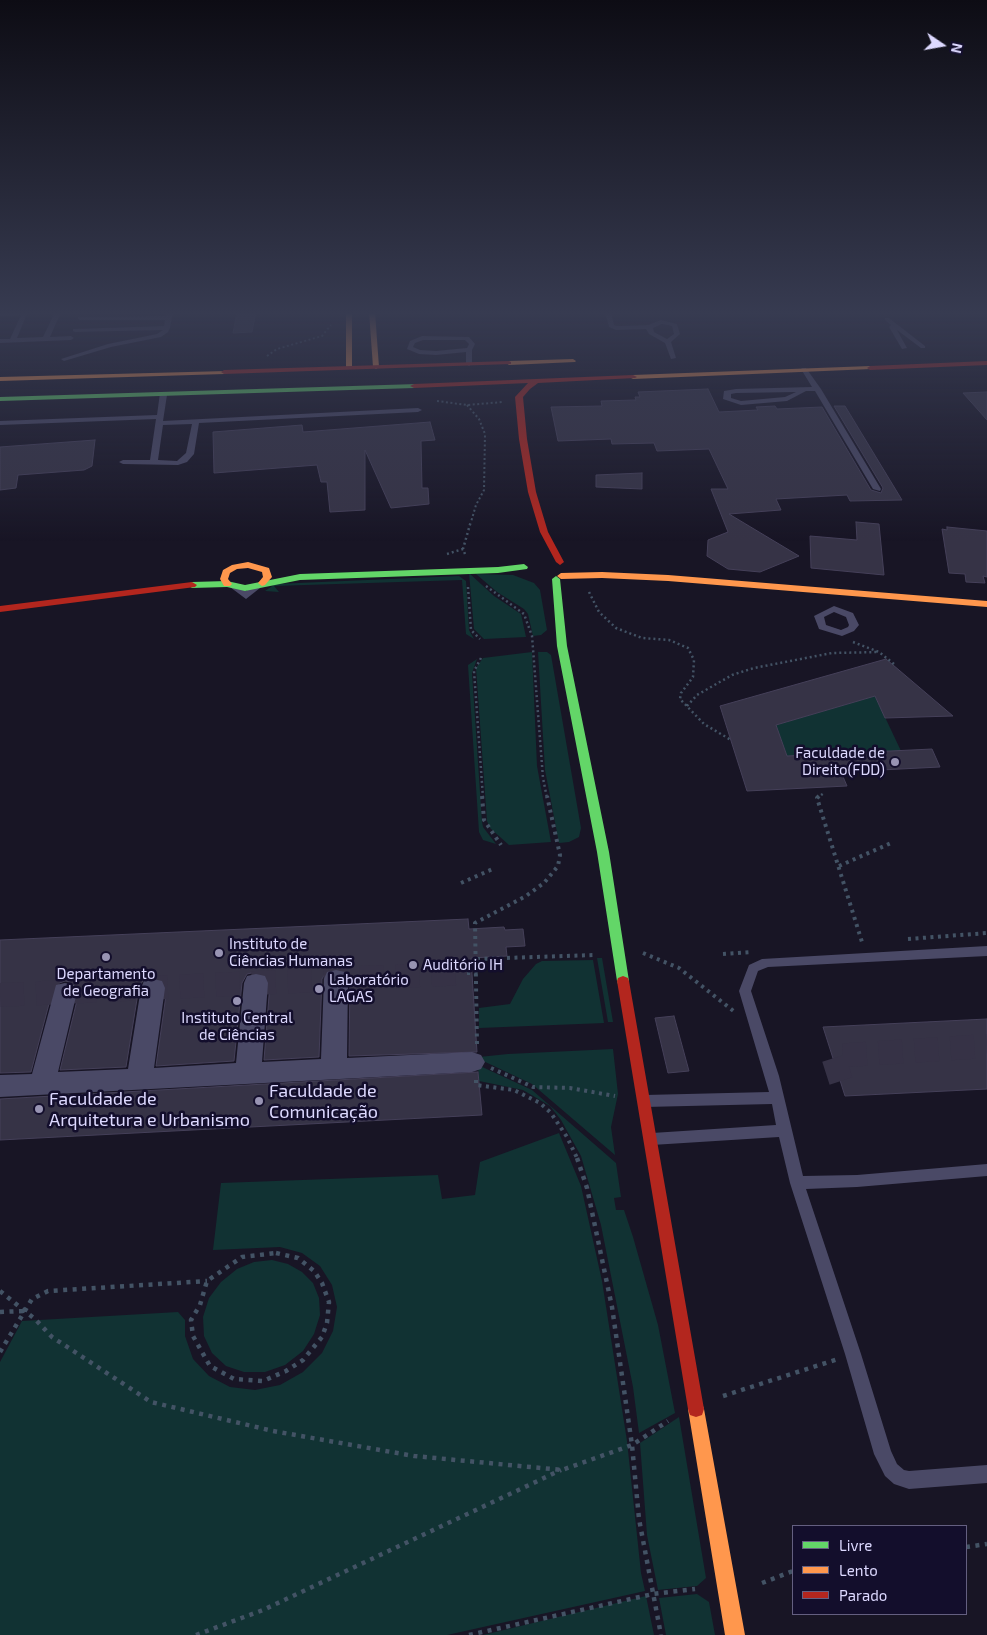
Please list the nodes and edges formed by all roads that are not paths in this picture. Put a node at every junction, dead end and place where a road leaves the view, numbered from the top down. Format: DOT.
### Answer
graph roads {
  1 [pos="333,388"];
  2 [pos="506,388"];
  3 [pos="526,388"];
  4 [pos="817,389"];
  5 [pos="803,391"];
  6 [pos="163,394"];
  7 [pos="519,397"];
  8 [pos="0,399"];
  9 [pos="418,410"];
  10 [pos="160,420"];
  11 [pos="196,421"];
  12 [pos="0,423"];
  13 [pos="123,462"];
  14 [pos="154,463"];
  15 [pos="877,488"];
  16 [pos="544,532"];
  17 [pos="540,558"];
  18 [pos="560,571"];
  19 [pos="602,575"];
  20 [pos="229,581"];
  21 [pos="262,581"];
  22 [pos="837,590"];
  23 [pos="987,604"];
  24 [pos="557,608"];
  25 [pos="0,609"];
  26 [pos="838,610"];
  27 [pos="987,951"];
  28 [pos="336,979"];
  29 [pos="256,983"];
  30 [pos="153,988"];
  31 [pos="64,992"];
  32 [pos="334,1068"];
  33 [pos="475,1070"];
  34 [pos="248,1072"];
  35 [pos="139,1078"];
  36 [pos="42,1084"];
  37 [pos="0,1086"];
  38 [pos="776,1098"];
  39 [pos="642,1101"];
  40 [pos="785,1131"];
  41 [pos="650,1140"];
  42 [pos="987,1170"];
  43 [pos="797,1183"];
  44 [pos="987,1474"];
  45 [pos="735,1635"];
  1 -- 6 [label="street"];
  2 -- 7 [label="street"];
  3 -- 7 [label="street"];
  4 -- 5 [label="lane"];
  4 -- 15 [label="lane"];
  5 -- 5 [label="lane"];
  6 -- 8 [label="street"];
  6 -- 10 [label="lane"];
  7 -- 16 [label="street"];
  9 -- 11 [label="lane"];
  10 -- 11 [label="lane"];
  10 -- 12 [label="lane"];
  10 -- 14 [label="lane"];
  11 -- 14 [label="lane"];
  13 -- 14 [label="lane"];
  16 -- 17 [label="street"];
  16 -- 18 [label="street"];
  17 -- 18 [label="street"];
  17 -- 21 [label="street"];
  18 -- 19 [label="street"];
  18 -- 19 [label="street"];
  18 -- 24 [label="street"];
  18 -- 24 [label="street"];
  19 -- 22 [label="street"];
  20 -- 21 [label="street"];
  20 -- 21 [label="street"];
  20 -- 25 [label="street"];
  22 -- 23 [label="street"];
  22 -- 26 [label="lane"];
  24 -- 39 [label="street"];
  27 -- 38 [label="lane"];
  28 -- 32 [label="street"];
  29 -- 34 [label="street"];
  30 -- 35 [label="street"];
  31 -- 36 [label="street"];
  32 -- 33 [label="street"];
  32 -- 34 [label="street"];
  34 -- 35 [label="street"];
  35 -- 36 [label="street"];
  36 -- 37 [label="street"];
  38 -- 39 [label="lane"];
  38 -- 40 [label="lane"];
  39 -- 41 [label="street"];
  40 -- 41 [label="lane"];
  40 -- 43 [label="lane"];
  41 -- 45 [label="street"];
  42 -- 43 [label="lane"];
  43 -- 44 [label="lane"];
}
